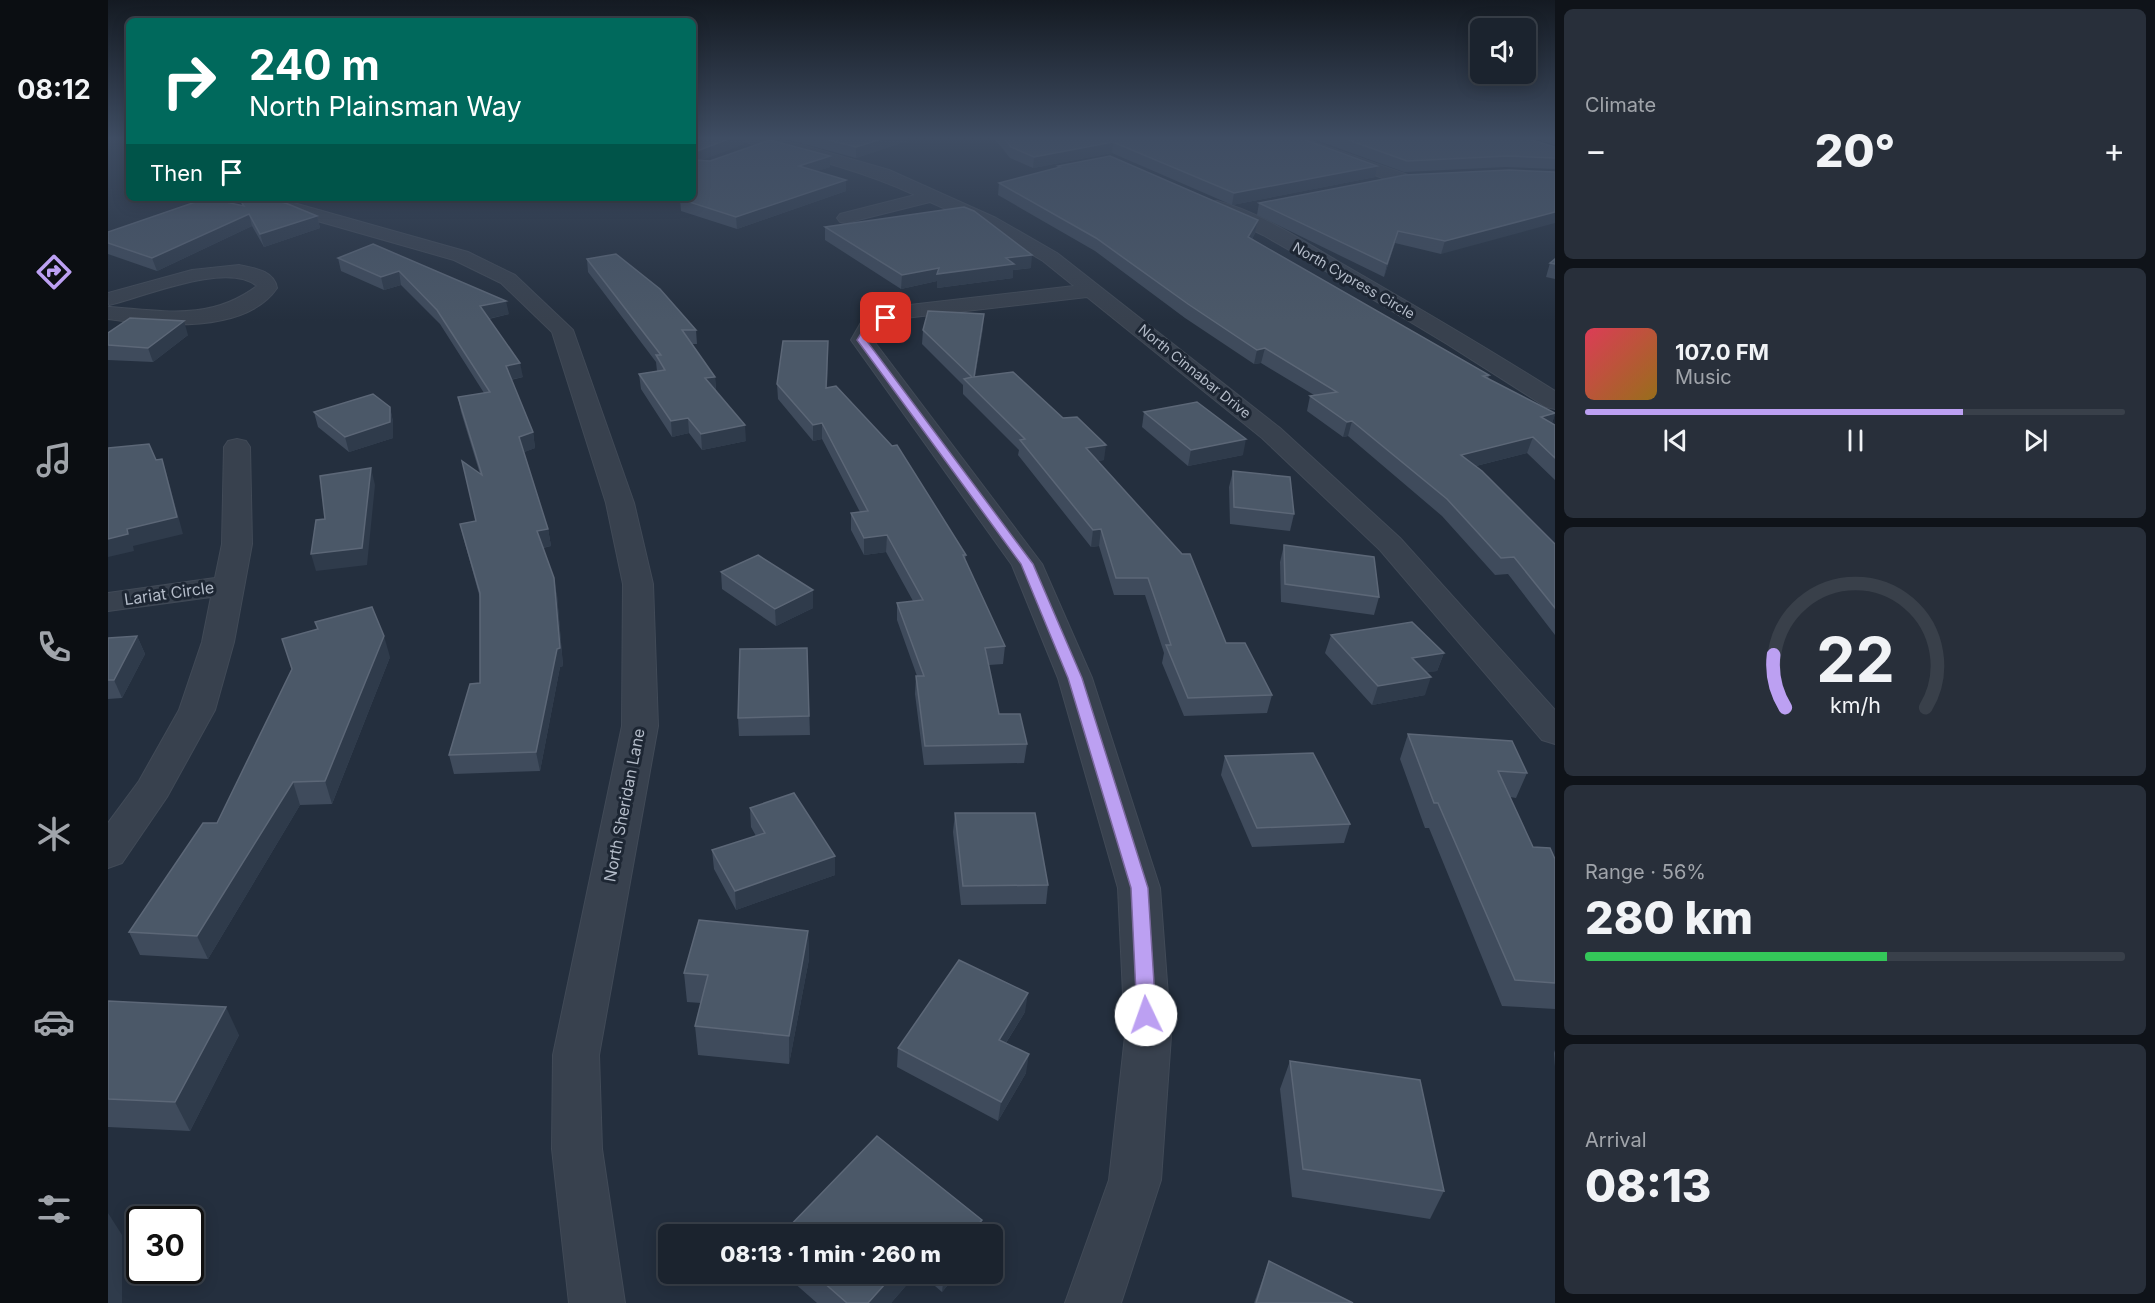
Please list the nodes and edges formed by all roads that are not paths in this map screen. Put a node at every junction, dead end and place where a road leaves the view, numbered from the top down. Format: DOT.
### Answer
graph roads {
  1 [pos="921,199"];
  2 [pos="938,199"];
  3 [pos="1200,199"];
  4 [pos="268,201"];
  5 [pos="1254,207"];
  6 [pos="1232,212"];
  7 [pos="846,218"];
  8 [pos="1093,290"];
  9 [pos="109,306"];
  10 [pos="1555,402"];
  11 [pos="237,447"];
  12 [pos="230,585"];
  13 [pos="108,602"];
  14 [pos="1555,732"];
  15 [pos="108,853"];
  16 [pos="597,1303"];
  17 [pos="1093,1303"];
  1 -- 7 [label="street"];
  2 -- 8 [label="street, North Cinnabar Drive"];
  3 -- 6 [label="street, North Cypress Circle"];
  4 -- 16 [label="street, North Sheridan Lane"];
  5 -- 6 [label="street"];
  6 -- 10 [label="street, North Cypress Circle"];
  8 -- 14 [label="street, North Cinnabar Drive"];
  8 -- 17 [label="street"];
  9 -- 9 [label="street"];
  11 -- 12 [label="street"];
  12 -- 13 [label="street, Lariat Circle"];
  12 -- 15 [label="street"];
}
